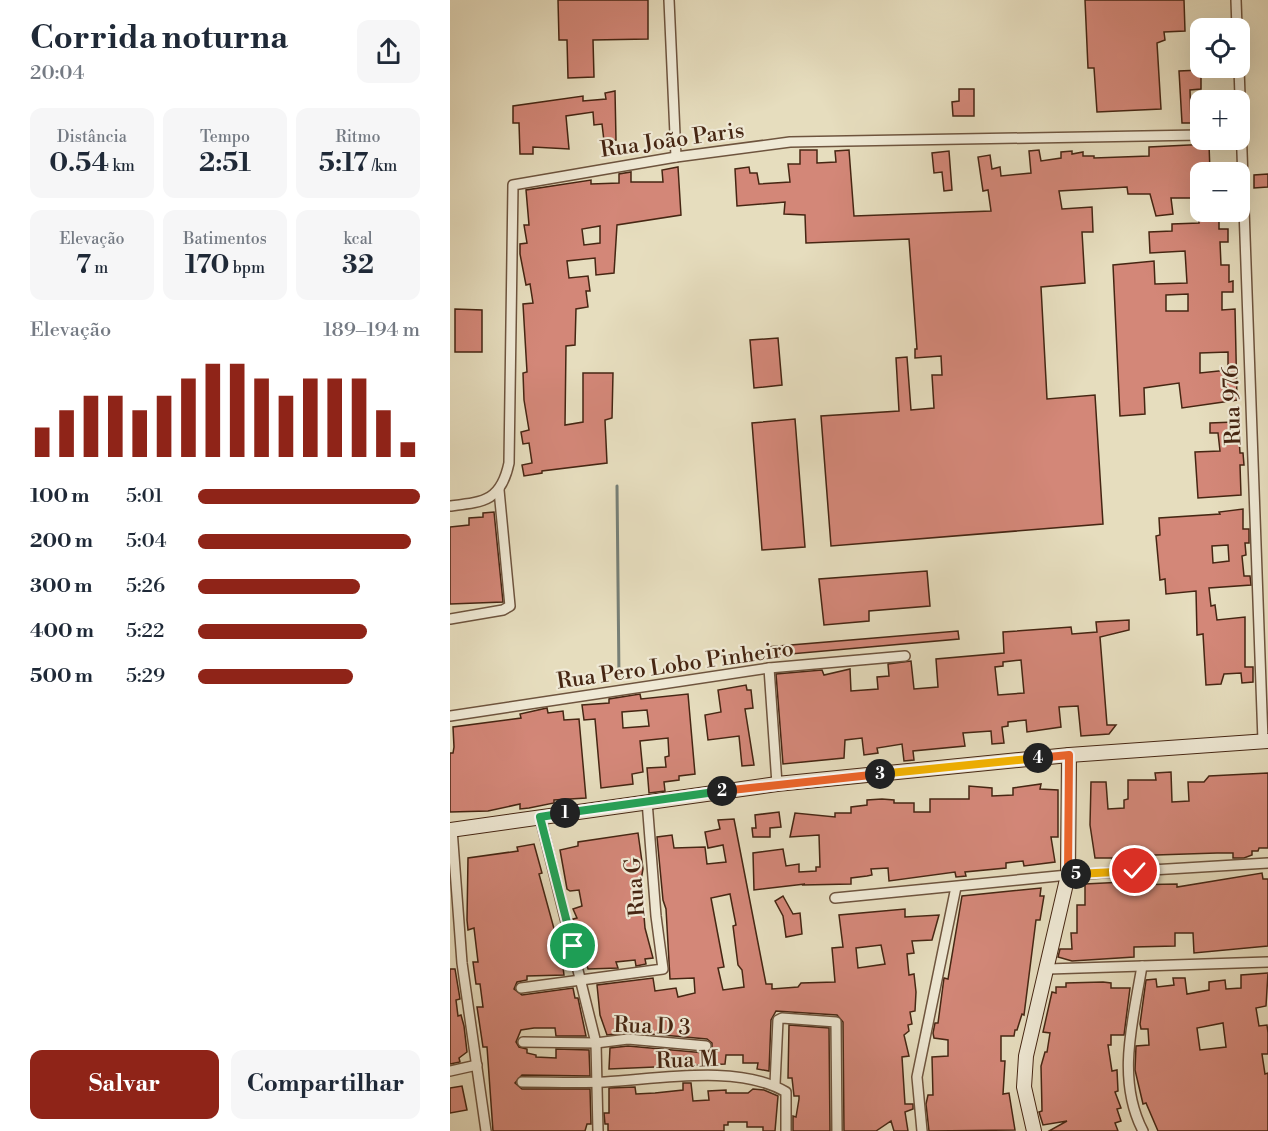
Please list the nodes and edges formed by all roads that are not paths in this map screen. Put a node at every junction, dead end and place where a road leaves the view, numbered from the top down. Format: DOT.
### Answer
graph roads {
  1 [pos="669,0"];
  2 [pos="1236,0"];
  3 [pos="1237,18"];
  4 [pos="1190,135"];
  5 [pos="1241,150"];
  6 [pos="676,157"];
  7 [pos="499,490"];
  8 [pos="450,506"];
  9 [pos="450,619"];
  10 [pos="905,656"];
  11 [pos="769,668"];
  12 [pos="450,716"];
  13 [pos="1265,741"];
  14 [pos="1069,755"];
  15 [pos="777,784"];
  16 [pos="647,801"];
  17 [pos="540,817"];
  18 [pos="451,829"];
  19 [pos="1268,863"];
  20 [pos="1068,875"];
  21 [pos="956,887"];
  22 [pos="835,898"];
  23 [pos="1268,962"];
  24 [pos="1142,966"];
  25 [pos="1048,969"];
  26 [pos="581,979"];
  27 [pos="521,988"];
  28 [pos="523,1042"];
  29 [pos="596,1043"];
  30 [pos="706,1046"];
  31 [pos="477,1065"];
  32 [pos="450,1071"];
  33 [pos="522,1082"];
  34 [pos="599,1082"];
  35 [pos="775,1084"];
  36 [pos="486,1131"];
  37 [pos="598,1131"];
  38 [pos="786,1131"];
  39 [pos="837,1131"];
  40 [pos="922,1131"];
  41 [pos="1034,1131"];
  42 [pos="1143,1131"];
  1 -- 6 [label="street"];
  2 -- 3 [label="street"];
  4 -- 6 [label="street, Rua João Paris"];
  5 -- 13 [label="street, Rua 976"];
  6 -- 7 [label="street, Rua João Paris"];
  7 -- 8 [label="street"];
  7 -- 9 [label="street"];
  10 -- 11 [label="street, Rua Pero Lobo Pinheiro"];
  11 -- 12 [label="street, Rua Pero Lobo Pinheiro"];
  11 -- 15 [label="street"];
  13 -- 14 [label="main road"];
  14 -- 15 [label="main road"];
  14 -- 20 [label="main road"];
  15 -- 16 [label="main road"];
  16 -- 17 [label="main road"];
  16 -- 26 [label="street, Rua G"];
  17 -- 18 [label="main road"];
  17 -- 26 [label="street"];
  18 -- 31 [label="street"];
  19 -- 20 [label="street"];
  20 -- 21 [label="street"];
  20 -- 25 [label="main road"];
  21 -- 22 [label="street"];
  21 -- 40 [label="street"];
  23 -- 24 [label="street"];
  24 -- 25 [label="street"];
  24 -- 42 [label="street"];
  25 -- 41 [label="main road"];
  26 -- 27 [label="street"];
  26 -- 29 [label="street"];
  28 -- 29 [label="street, Rua D 3"];
  29 -- 30 [label="street, Rua D 3"];
  29 -- 34 [label="street"];
  31 -- 32 [label="street"];
  31 -- 36 [label="street"];
  33 -- 34 [label="street, Rua M"];
  34 -- 35 [label="street, Rua M"];
  34 -- 37 [label="street"];
  35 -- 38 [label="street"];
  35 -- 39 [label="street"];
}
